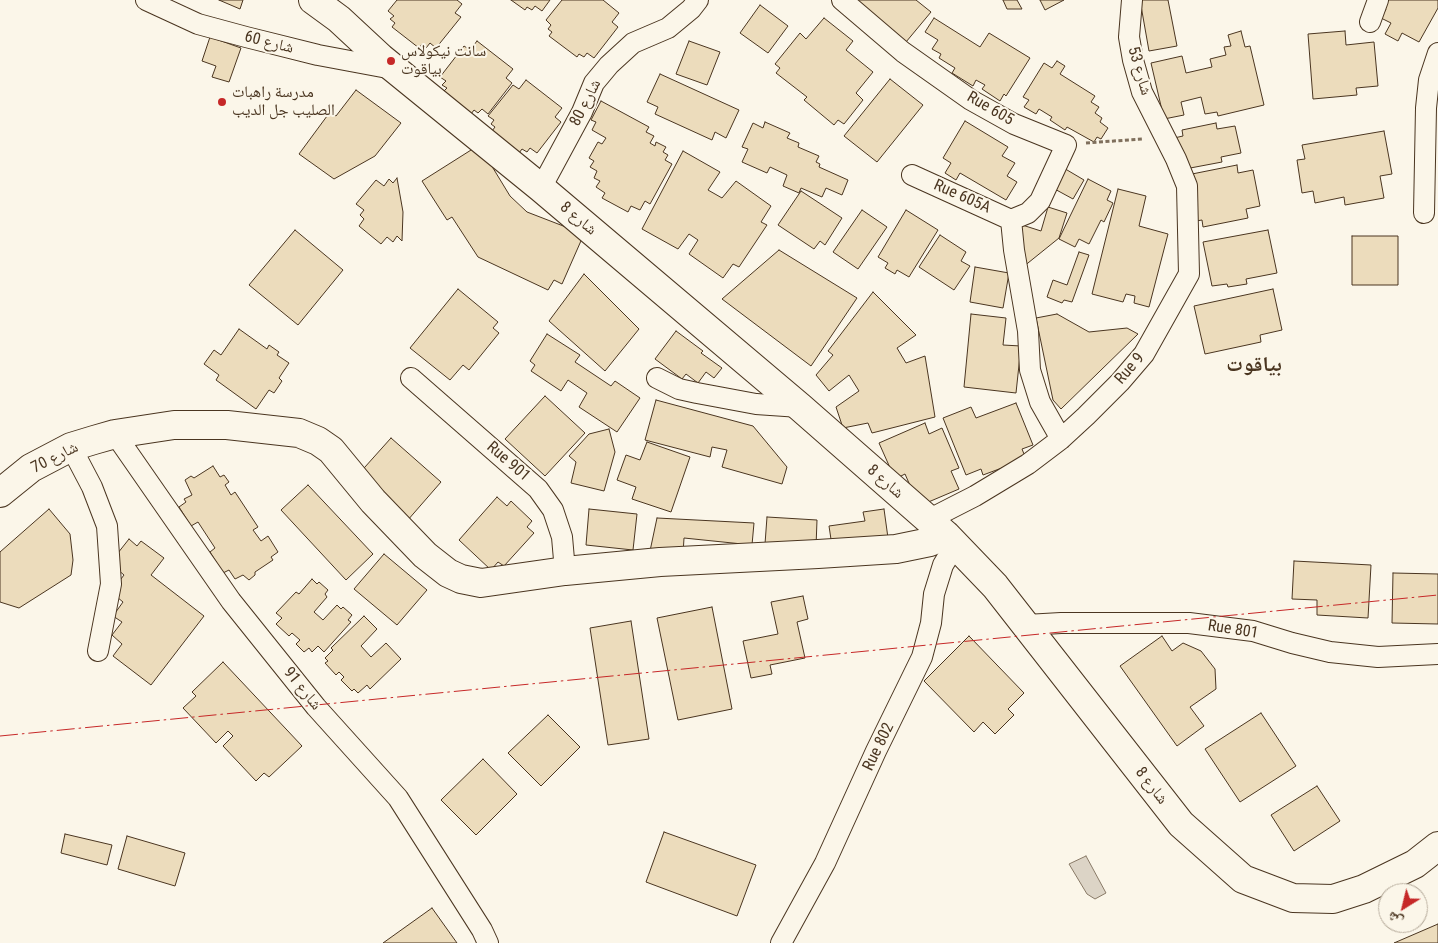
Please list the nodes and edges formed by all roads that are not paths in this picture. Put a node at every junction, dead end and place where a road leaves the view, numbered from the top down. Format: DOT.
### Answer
graph roads {
  1 [pos="146,0"];
  2 [pos="313,0"];
  3 [pos="698,0"];
  4 [pos="842,0"];
  5 [pos="1132,0"];
  6 [pos="1378,0"];
  7 [pos="1370,22"];
  8 [pos="1438,53"];
  9 [pos="397,70"];
  10 [pos="1165,138"];
  11 [pos="912,175"];
  12 [pos="541,188"];
  13 [pos="1424,212"];
  14 [pos="1011,220"];
  15 [pos="411,378"];
  16 [pos="657,378"];
  17 [pos="800,408"];
  18 [pos="116,434"];
  19 [pos="1061,439"];
  20 [pos="71,447"];
  21 [pos="0,493"];
  22 [pos="943,533"];
  23 [pos="565,571"];
  24 [pos="1026,625"];
  25 [pos="98,651"];
  26 [pos="1438,654"];
  27 [pos="1438,846"];
  28 [pos="488,943"];
  29 [pos="781,943"];
  1 -- 9 [label="street, شارع 60"];
  2 -- 9 [label="street, شارع 8"];
  3 -- 12 [label="street, شارع 80"];
  4 -- 14 [label="street, Rue 605"];
  5 -- 10 [label="street, شارع 53"];
  6 -- 7 [label="street"];
  8 -- 13 [label="street"];
  9 -- 12 [label="street, شارع 8"];
  10 -- 19 [label="street, Rue 9"];
  11 -- 14 [label="street, Rue 605A"];
  12 -- 17 [label="street, شارع 8"];
  14 -- 19 [label="street"];
  15 -- 23 [label="street, Rue 901"];
  16 -- 17 [label="street"];
  17 -- 22 [label="street, شارع 8"];
  18 -- 20 [label="street, شارع 70"];
  18 -- 23 [label="street, شارع 70"];
  18 -- 28 [label="street, شارع 91"];
  19 -- 22 [label="street, Rue 9"];
  20 -- 21 [label="street, شارع 70"];
  20 -- 25 [label="street"];
  22 -- 23 [label="street, شارع 70"];
  22 -- 24 [label="street, شارع 8"];
  22 -- 29 [label="street, Rue 802"];
  24 -- 26 [label="street, Rue 801"];
  24 -- 27 [label="street, شارع 8"];
}
